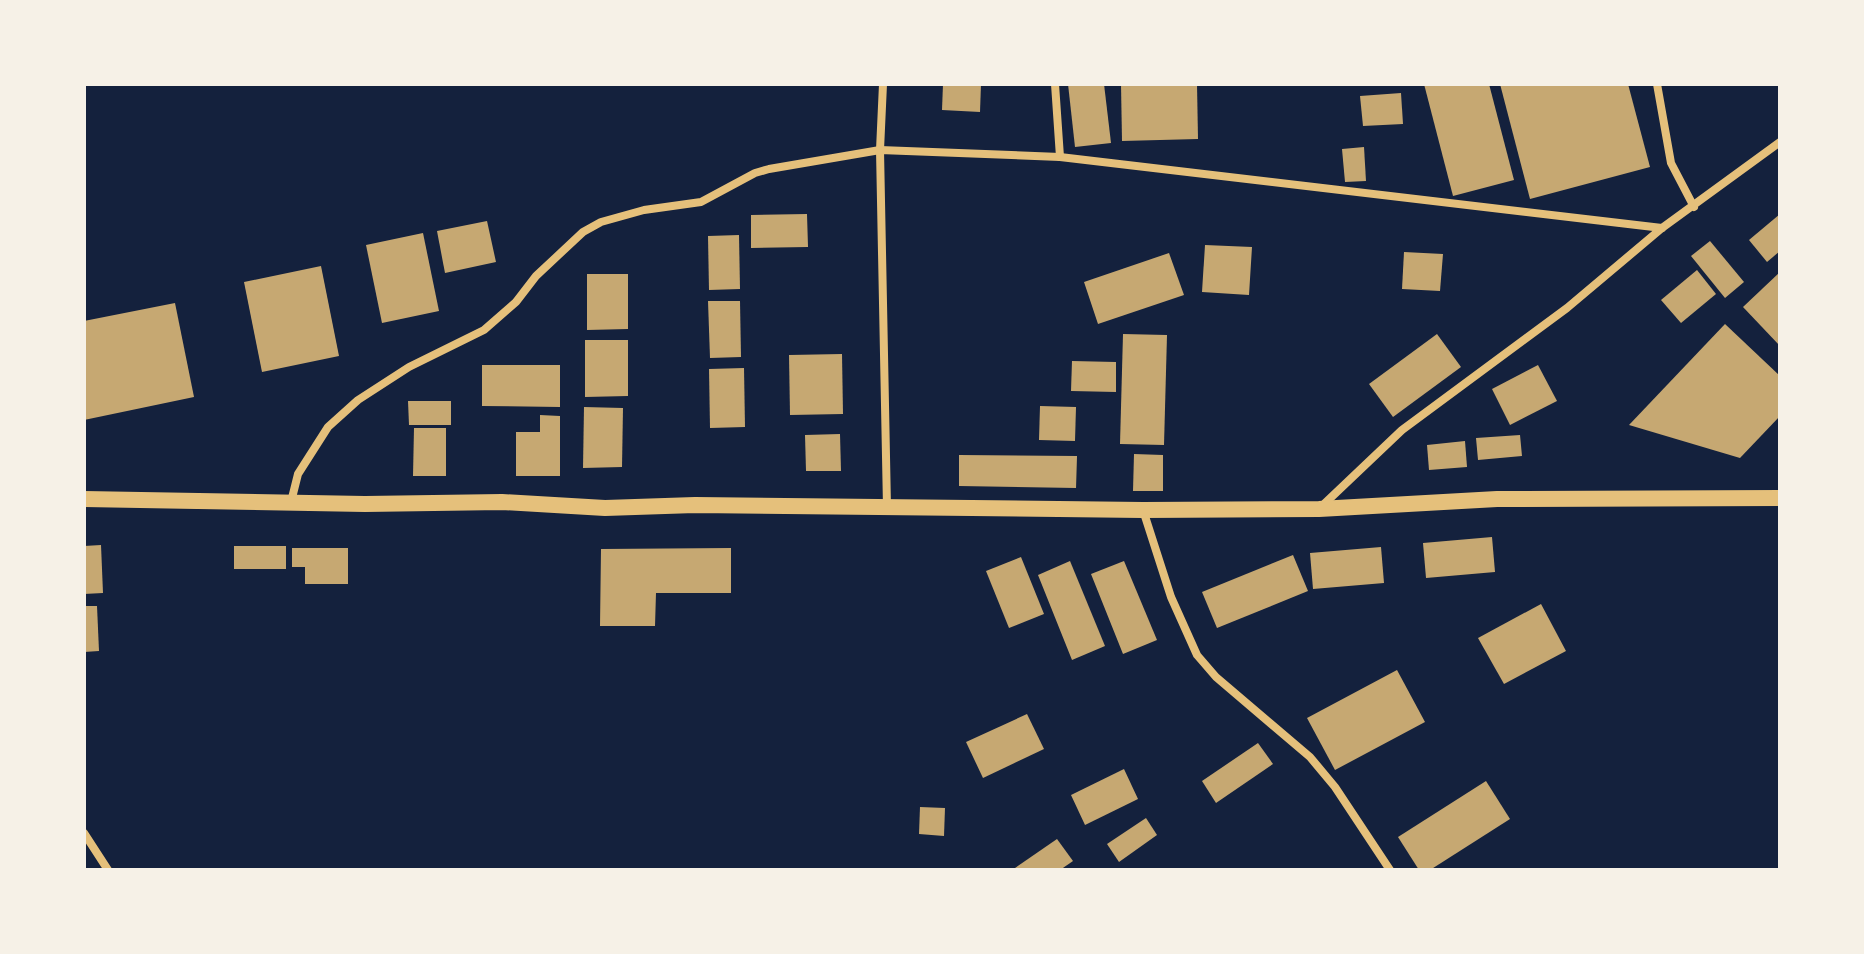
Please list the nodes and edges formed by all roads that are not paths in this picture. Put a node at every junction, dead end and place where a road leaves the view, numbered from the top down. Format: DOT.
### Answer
graph roads {
  1 [pos="883,84"];
  2 [pos="1055,84"];
  3 [pos="1657,84"];
  4 [pos="1780,142"];
  5 [pos="880,150"];
  6 [pos="1060,157"];
  7 [pos="1694,207"];
  8 [pos="1662,228"];
  9 [pos="1780,498"];
  10 [pos="84,499"];
  11 [pos="291,503"];
  12 [pos="887,507"];
  13 [pos="1319,509"];
  14 [pos="1143,510"];
  15 [pos="84,833"];
  16 [pos="108,870"];
  17 [pos="1390,870"];
  1 -- 5 [label="street"];
  2 -- 6 [label="street"];
  3 -- 7 [label="street"];
  4 -- 7 [label="street"];
  5 -- 6 [label="street"];
  5 -- 11 [label="street"];
  5 -- 12 [label="street"];
  6 -- 8 [label="street"];
  7 -- 8 [label="street"];
  8 -- 13 [label="street"];
  9 -- 13 [label="main road"];
  10 -- 11 [label="main road"];
  11 -- 12 [label="main road"];
  12 -- 14 [label="main road"];
  13 -- 14 [label="main road"];
  14 -- 17 [label="street"];
  15 -- 16 [label="street"];
}
